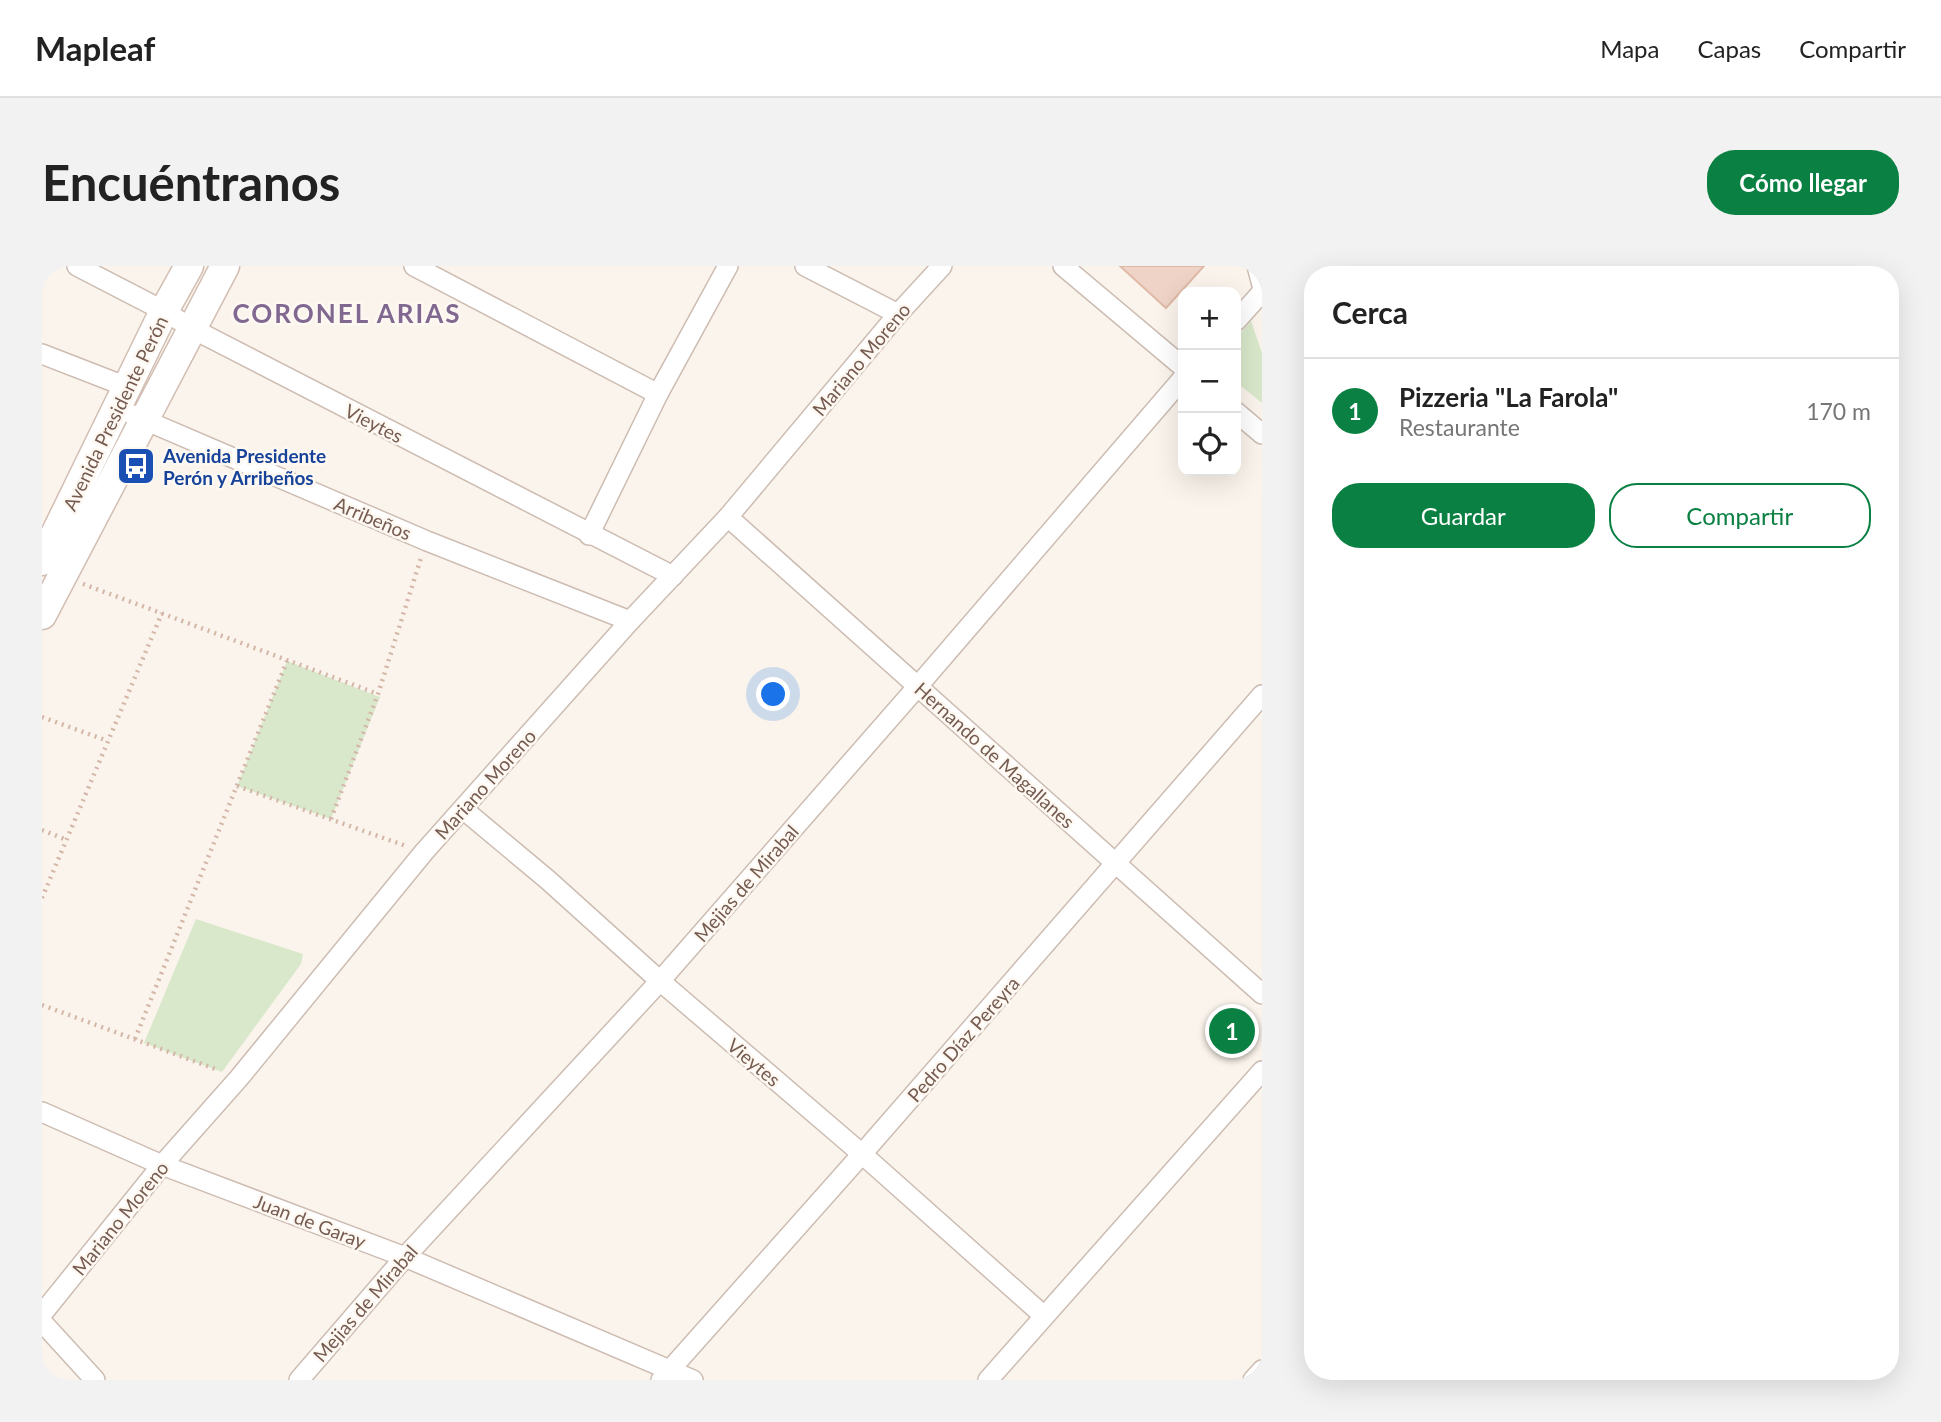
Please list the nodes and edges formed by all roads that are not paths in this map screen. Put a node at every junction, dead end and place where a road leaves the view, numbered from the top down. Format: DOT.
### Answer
graph roads {
  1 [pos="77,266"];
  2 [pos="189,266"];
  3 [pos="225,266"];
  4 [pos="414,266"];
  5 [pos="728,266"];
  6 [pos="805,266"];
  7 [pos="942,266"];
  8 [pos="1063,266"];
  9 [pos="1257,266"];
  10 [pos="1262,285"];
  11 [pos="1262,292"];
  12 [pos="164,311"];
  13 [pos="898,314"];
  14 [pos="1241,315"];
  15 [pos="193,329"];
  16 [pos="42,354"];
  17 [pos="1178,363"];
  18 [pos="1178,385"];
  19 [pos="658,394"];
  20 [pos="123,397"];
  21 [pos="1237,413"];
  22 [pos="145,420"];
  23 [pos="1262,434"];
  24 [pos="728,517"];
  25 [pos="589,535"];
  26 [pos="52,569"];
  27 [pos="673,576"];
  28 [pos="42,615"];
  29 [pos="630,621"];
  30 [pos="918,687"];
  31 [pos="1262,695"];
  32 [pos="463,809"];
  33 [pos="1116,863"];
  34 [pos="660,981"];
  35 [pos="1262,994"];
  36 [pos="1262,1071"];
  37 [pos="42,1112"];
  38 [pos="862,1154"];
  39 [pos="162,1165"];
  40 [pos="405,1256"];
  41 [pos="42,1314"];
  42 [pos="1044,1316"];
  43 [pos="42,1322"];
  44 [pos="1262,1370"];
  45 [pos="665,1376"];
  46 [pos="95,1380"];
  47 [pos="299,1380"];
  48 [pos="693,1380"];
  49 [pos="988,1380"];
  50 [pos="1253,1380"];
  1 -- 12 [label="street, Vieytes"];
  2 -- 12 [label="main road, Avenida Presidente Perón"];
  3 -- 15 [label="main road, Avenida Presidente Perón"];
  4 -- 19 [label="street"];
  5 -- 19 [label="street"];
  6 -- 13 [label="street"];
  7 -- 13 [label="street, Mariano Moreno"];
  8 -- 17 [label="street"];
  9 -- 10 [label="street"];
  11 -- 14 [label="street"];
  12 -- 15 [label="street, Vieytes"];
  12 -- 20 [label="main road, Avenida Presidente Perón"];
  13 -- 24 [label="street, Mariano Moreno"];
  15 -- 22 [label="main road, Avenida Presidente Perón"];
  15 -- 25 [label="street, Vieytes"];
  16 -- 20 [label="street, Arribeños"];
  18 -- 30 [label="street, Mejias de Mirabal"];
  19 -- 25 [label="street"];
  20 -- 22 [label="street, Arribeños"];
  20 -- 26 [label="main road, Avenida Presidente Perón"];
  21 -- 23 [label="street"];
  22 -- 26 [label="main road, Avenida Presidente Perón"];
  22 -- 29 [label="street, Arribeños"];
  24 -- 27 [label="street, Mariano Moreno"];
  24 -- 30 [label="street, Hernando de Magallanes"];
  25 -- 27 [label="street, Vieytes"];
  26 -- 28 [label="main road, Avenida Presidente Perón"];
  27 -- 29 [label="street, Mariano Moreno"];
  29 -- 32 [label="street, Mariano Moreno"];
  30 -- 33 [label="street, Hernando de Magallanes"];
  30 -- 34 [label="street, Mejias de Mirabal"];
  31 -- 33 [label="street, Pedro Díaz Pereyra"];
  32 -- 34 [label="street, Vieytes"];
  32 -- 39 [label="street, Mariano Moreno"];
  33 -- 35 [label="street, Hernando de Magallanes"];
  33 -- 38 [label="street, Pedro Díaz Pereyra"];
  34 -- 38 [label="street, Vieytes"];
  34 -- 40 [label="street, Mejias de Mirabal"];
  36 -- 42 [label="street"];
  37 -- 39 [label="street, Juan de Garay"];
  38 -- 42 [label="street, Vieytes"];
  38 -- 45 [label="street, Pedro Díaz Pereyra"];
  39 -- 40 [label="street, Juan de Garay"];
  39 -- 41 [label="street, Mariano Moreno"];
  40 -- 45 [label="street, Juan de Garay"];
  40 -- 47 [label="street, Mejias de Mirabal"];
  42 -- 49 [label="street"];
  43 -- 46 [label="street"];
  44 -- 50 [label="street"];
  45 -- 48 [label="street, Juan de Garay"];
}
